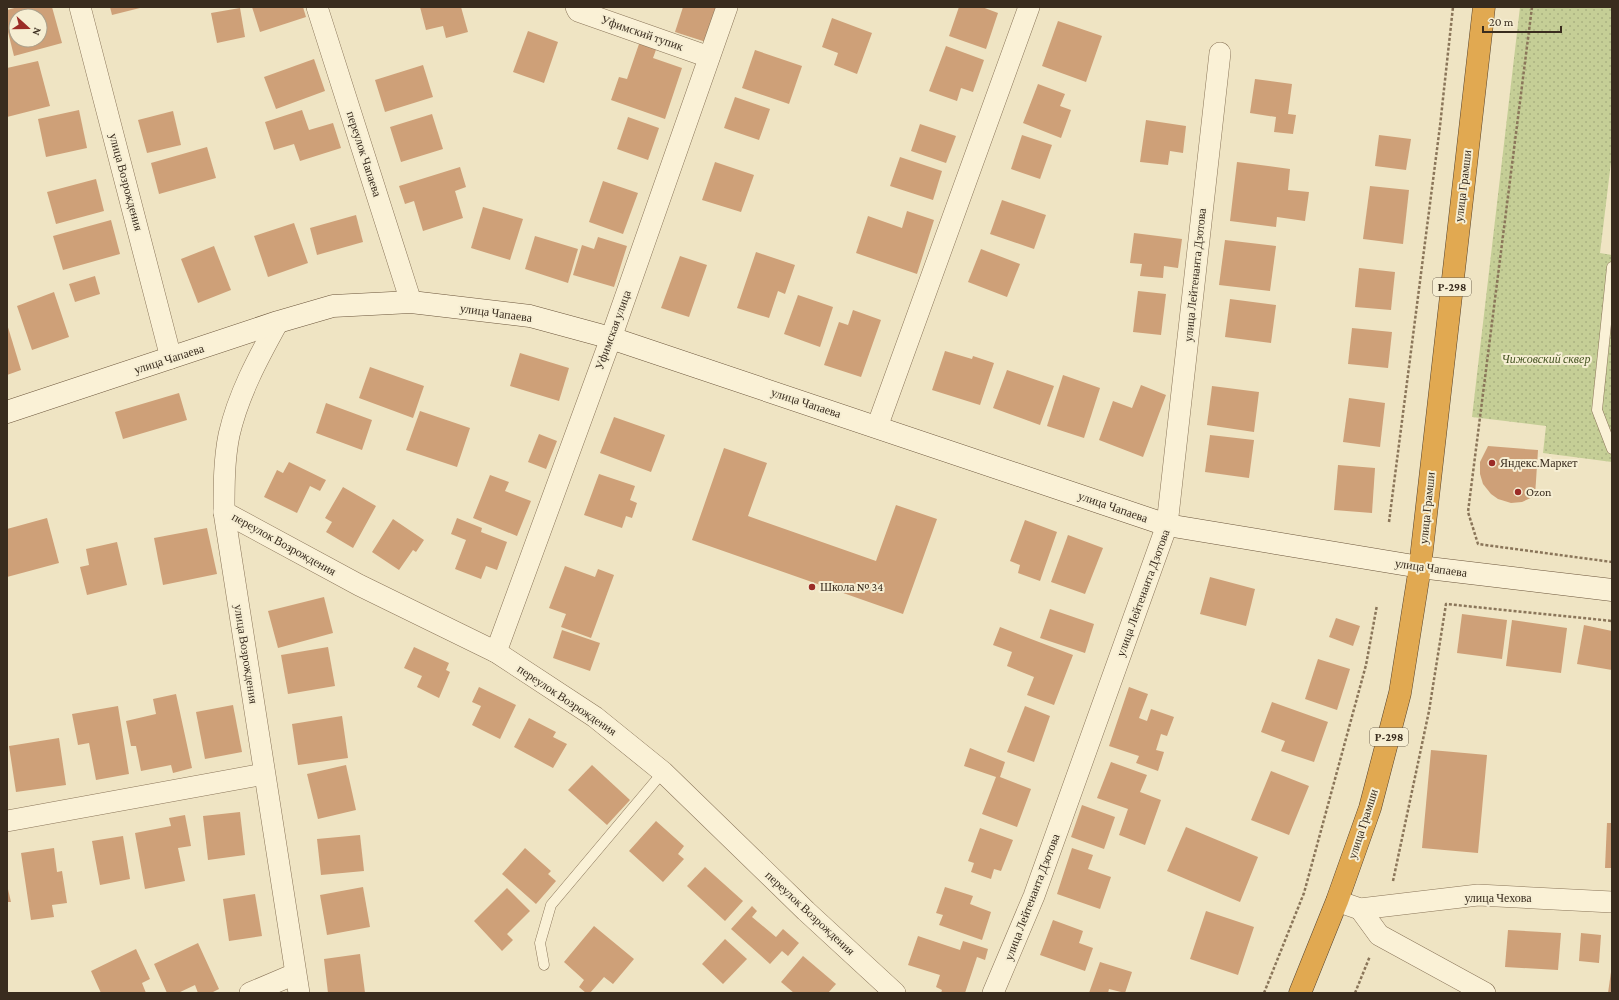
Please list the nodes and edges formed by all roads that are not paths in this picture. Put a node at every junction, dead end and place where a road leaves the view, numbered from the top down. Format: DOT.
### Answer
graph roads {
  1 [pos="80,7"];
  2 [pos="317,7"];
  3 [pos="576,7"];
  4 [pos="727,7"];
  5 [pos="1029,7"];
  6 [pos="1484,7"];
  7 [pos="1220,53"];
  8 [pos="710,57"];
  9 [pos="1612,267"];
  10 [pos="411,302"];
  11 [pos="278,322"];
  12 [pos="611,338"];
  13 [pos="171,358"];
  14 [pos="7,412"];
  15 [pos="877,427"];
  16 [pos="1612,449"];
  17 [pos="224,512"];
  18 [pos="1167,525"];
  19 [pos="1420,567"];
  20 [pos="1612,590"];
  21 [pos="496,652"];
  22 [pos="663,772"];
  23 [pos="264,774"];
  24 [pos="7,821"];
  25 [pos="1337,902"];
  26 [pos="1612,902"];
  27 [pos="1360,909"];
  28 [pos="544,965"];
  29 [pos="297,984"];
  30 [pos="250,993"];
  31 [pos="895,993"];
  32 [pos="993,993"];
  33 [pos="1300,993"];
  34 [pos="1485,993"];
  1 -- 13 [label="street, улица Возрождения"];
  2 -- 10 [label="street, переулок Чапаева"];
  3 -- 8 [label="street, Уфимский тупик"];
  4 -- 8 [label="street, Уфимская улица"];
  5 -- 15 [label="street"];
  6 -- 19 [label="highway, улица Грамши / Р-298"];
  7 -- 18 [label="street, улица Лейтенанта Дзотова"];
  8 -- 12 [label="street, Уфимская улица"];
  9 -- 16 [label="lane"];
  10 -- 11 [label="street, улица Чапаева"];
  10 -- 12 [label="street, улица Чапаева"];
  11 -- 13 [label="street, улица Чапаева"];
  11 -- 17 [label="street, улица Возрождения"];
  12 -- 15 [label="street, улица Чапаева"];
  12 -- 21 [label="street, Уфимская улица"];
  13 -- 14 [label="street, улица Чапаева"];
  15 -- 18 [label="street, улица Чапаева"];
  17 -- 21 [label="street, переулок Возрождения"];
  17 -- 23 [label="street, улица Возрождения"];
  18 -- 19 [label="street, улица Чапаева"];
  18 -- 32 [label="street, улица Лейтенанта Дзотова"];
  19 -- 20 [label="street, улица Чапаева"];
  19 -- 25 [label="highway, улица Грамши / Р-298"];
  21 -- 22 [label="street, переулок Возрождения"];
  22 -- 28 [label="lane"];
  22 -- 31 [label="street, переулок Возрождения"];
  23 -- 24 [label="street"];
  23 -- 29 [label="street, улица Возрождения"];
  25 -- 27 [label="street"];
  25 -- 33 [label="highway, улица Грамши / Р-298"];
  26 -- 27 [label="street, улица Чехова"];
  27 -- 34 [label="street"];
  29 -- 30 [label="street"];
}
